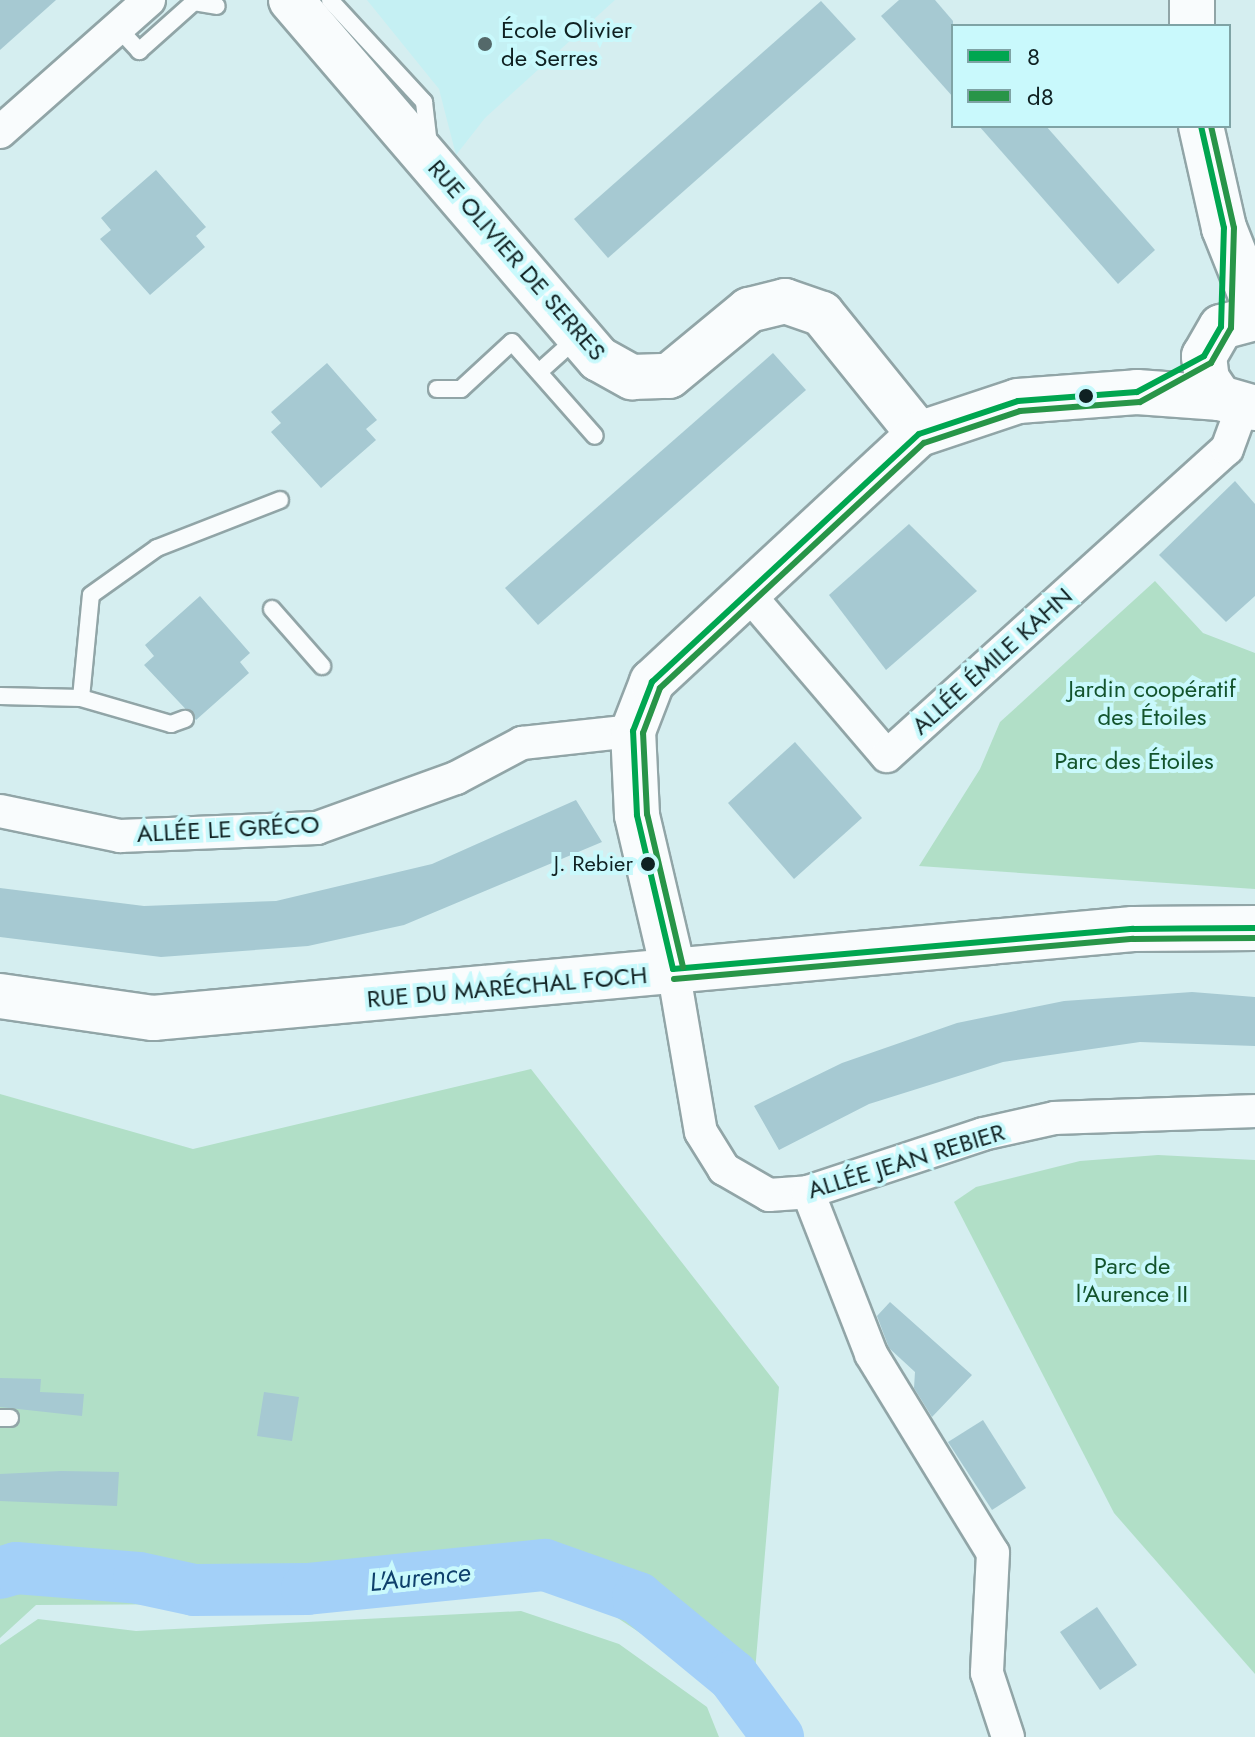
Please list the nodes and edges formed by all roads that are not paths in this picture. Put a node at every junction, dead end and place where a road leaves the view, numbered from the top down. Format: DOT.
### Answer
graph roads {
  1 [pos="149,0"];
  2 [pos="291,0"];
  3 [pos="330,0"];
  4 [pos="1192,0"];
  5 [pos="217,6"];
  6 [pos="1192,24"];
  7 [pos="117,27"];
  8 [pos="1201,128"];
  9 [pos="0,132"];
  10 [pos="430,162"];
  11 [pos="1234,327"];
  12 [pos="579,336"];
  13 [pos="539,372"];
  14 [pos="437,389"];
  15 [pos="1137,392"];
  16 [pos="1239,405"];
  17 [pos="919,434"];
  18 [pos="595,436"];
  19 [pos="280,500"];
  20 [pos="745,590"];
  21 [pos="272,609"];
  22 [pos="322,666"];
  23 [pos="0,696"];
  24 [pos="81,698"];
  25 [pos="185,719"];
  26 [pos="633,731"];
  27 [pos="0,811"];
  28 [pos="1255,928"];
  29 [pos="673,969"];
  30 [pos="0,996"];
  31 [pos="1255,1111"];
  32 [pos="808,1192"];
  33 [pos="1008,1737"];
  1 -- 7 [label="street"];
  2 -- 10 [label="street, RUE OLIVIER DE SERRES"];
  3 -- 10 [label="lane"];
  4 -- 6 [label="street"];
  5 -- 7 [label="lane"];
  7 -- 9 [label="street"];
  8 -- 11 [label="street"];
  10 -- 12 [label="street, RUE OLIVIER DE SERRES"];
  11 -- 15 [label="street"];
  11 -- 16 [label="street"];
  12 -- 13 [label="lane"];
  12 -- 17 [label="street, RUE OLIVIER DE SERRES"];
  13 -- 14 [label="lane"];
  13 -- 18 [label="lane"];
  15 -- 16 [label="street"];
  15 -- 17 [label="street"];
  16 -- 20 [label="street, ALLÉE ÉMILE KAHN"];
  17 -- 20 [label="street"];
  19 -- 24 [label="lane"];
  20 -- 26 [label="street"];
  21 -- 22 [label="lane"];
  23 -- 24 [label="lane"];
  24 -- 25 [label="lane"];
  26 -- 27 [label="street, ALLÉE LE GRÉCO"];
  26 -- 29 [label="street"];
  28 -- 29 [label="street, RUE DU MARÉCHAL FOCH"];
  29 -- 30 [label="street, RUE DU MARÉCHAL FOCH"];
  29 -- 32 [label="street, ALLÉE JEAN REBIER"];
  31 -- 32 [label="street, ALLÉE JEAN REBIER"];
  32 -- 33 [label="street"];
}
